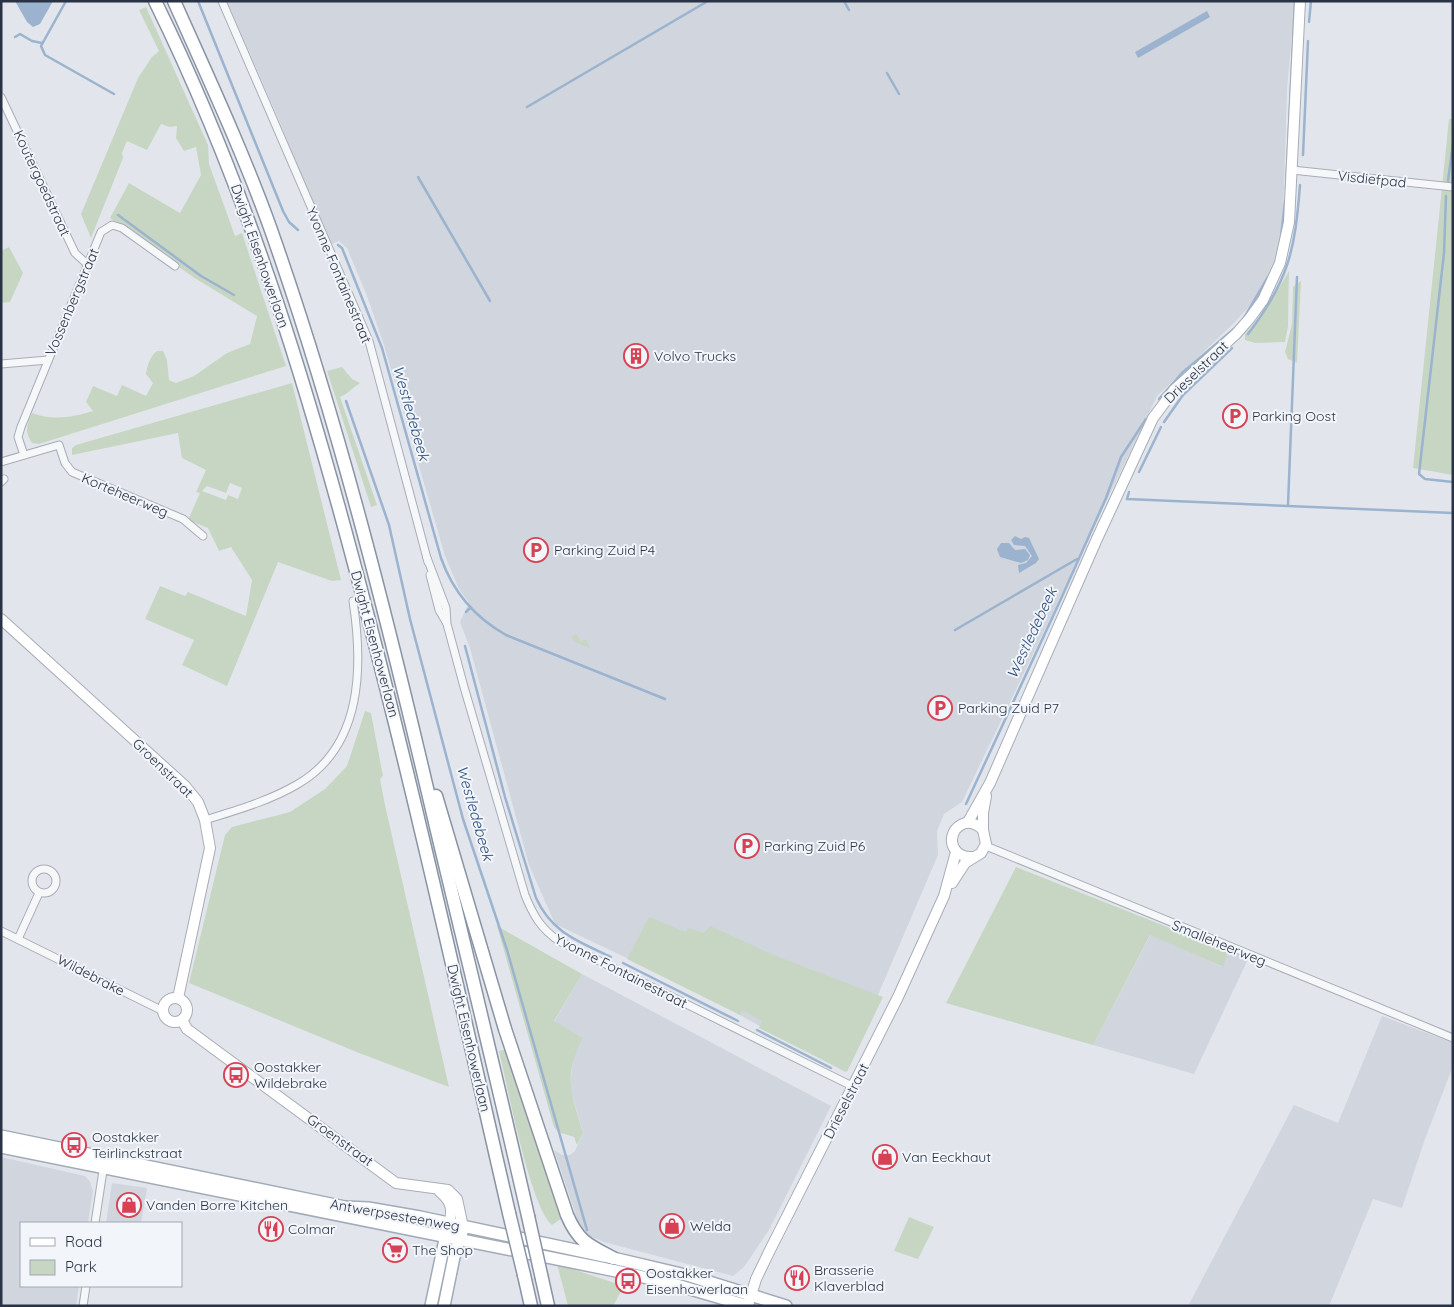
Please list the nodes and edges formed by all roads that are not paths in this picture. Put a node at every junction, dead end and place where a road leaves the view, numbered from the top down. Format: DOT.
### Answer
graph roads {
  1 [pos="155,1"];
  2 [pos="174,1"];
  3 [pos="222,1"];
  4 [pos="1300,1"];
  5 [pos="1,98"];
  6 [pos="1292,170"];
  7 [pos="1453,187"];
  8 [pos="87,264"];
  9 [pos="175,266"];
  10 [pos="48,360"];
  11 [pos="1,364"];
  12 [pos="24,455"];
  13 [pos="1,462"];
  14 [pos="203,536"];
  15 [pos="353,602"];
  16 [pos="1,619"];
  17 [pos="416,742"];
  18 [pos="990,783"];
  19 [pos="205,820"];
  20 [pos="968,822"];
  21 [pos="983,830"];
  22 [pos="986,846"];
  23 [pos="956,852"];
  24 [pos="972,857"];
  25 [pos="39,893"];
  26 [pos="944,896"];
  27 [pos="1,931"];
  28 [pos="18,939"];
  29 [pos="178,998"];
  30 [pos="163,1011"];
  31 [pos="182,1020"];
  32 [pos="1453,1038"];
  33 [pos="854,1087"];
  34 [pos="1,1136"];
  35 [pos="1,1147"];
  36 [pos="105,1162"];
  37 [pos="434,1187"];
  38 [pos="95,1222"];
  39 [pos="449,1224"];
  40 [pos="463,1227"];
  41 [pos="445,1237"];
  42 [pos="460,1240"];
  43 [pos="613,1258"];
  44 [pos="86,1287"];
  45 [pos="748,1303"];
  46 [pos="83,1306"];
  47 [pos="431,1306"];
  48 [pos="444,1306"];
  49 [pos="531,1306"];
  50 [pos="548,1306"];
  51 [pos="786,1306"];
  1 -- 49 [label="highway, Dwight Eisenhowerlaan, bridge"];
  2 -- 17 [label="highway, Dwight Eisenhowerlaan"];
  3 -- 33 [label="street, Yvonne Fontainestraat"];
  4 -- 6 [label="street, Drieselstraat"];
  5 -- 8 [label="street, Koutergoedstraat"];
  6 -- 7 [label="street, Visdiefpad"];
  6 -- 18 [label="street, Drieselstraat"];
  8 -- 9 [label="street, Vossenbergstraat"];
  8 -- 10 [label="street, Vossenbergstraat"];
  10 -- 11 [label="street"];
  10 -- 12 [label="street, Vossenbergstraat"];
  12 -- 13 [label="street"];
  12 -- 14 [label="street, Korteheerweg"];
  15 -- 19 [label="street"];
  16 -- 19 [label="street, Groenstraat"];
  17 -- 43 [label="highway"];
  17 -- 50 [label="highway, Dwight Eisenhowerlaan, bridge"];
  18 -- 20 [label="street, Drieselstraat"];
  18 -- 21 [label="street, Drieselstraat"];
  19 -- 29 [label="street, Groenstraat"];
  20 -- 21 [label="street"];
  20 -- 23 [label="street, Drieselstraat"];
  21 -- 22 [label="street, Drieselstraat"];
  22 -- 24 [label="street, Drieselstraat"];
  22 -- 32 [label="street, Smalleheerweg"];
  23 -- 24 [label="street"];
  23 -- 26 [label="street, Drieselstraat"];
  24 -- 26 [label="street, Drieselstraat"];
  25 -- 28 [label="street"];
  26 -- 33 [label="street, Drieselstraat"];
  27 -- 28 [label="street, Wildebrake"];
  28 -- 30 [label="street, Wildebrake"];
  29 -- 30 [label="street"];
  29 -- 31 [label="street"];
  30 -- 31 [label="street"];
  31 -- 37 [label="street, Groenstraat"];
  33 -- 45 [label="street, Drieselstraat"];
  34 -- 36 [label="main road, Antwerpsesteenweg"];
  35 -- 36 [label="main road, Antwerpsesteenweg"];
  36 -- 38 [label="street"];
  36 -- 39 [label="main road, Antwerpsesteenweg"];
  36 -- 41 [label="main road, Antwerpsesteenweg"];
  37 -- 39 [label="street"];
  37 -- 40 [label="street, Groenstraat"];
  39 -- 40 [label="main road, Antwerpsesteenweg"];
  39 -- 41 [label="main road"];
  40 -- 42 [label="main road"];
  40 -- 43 [label="main road, Antwerpsesteenweg"];
  41 -- 42 [label="main road, Antwerpsesteenweg"];
  41 -- 47 [label="main road"];
  42 -- 45 [label="main road, Antwerpsesteenweg"];
  42 -- 48 [label="main road"];
  43 -- 45 [label="main road, Antwerpsesteenweg"];
  44 -- 46 [label="street"];
  45 -- 51 [label="main road, Antwerpsesteenweg"];
}
